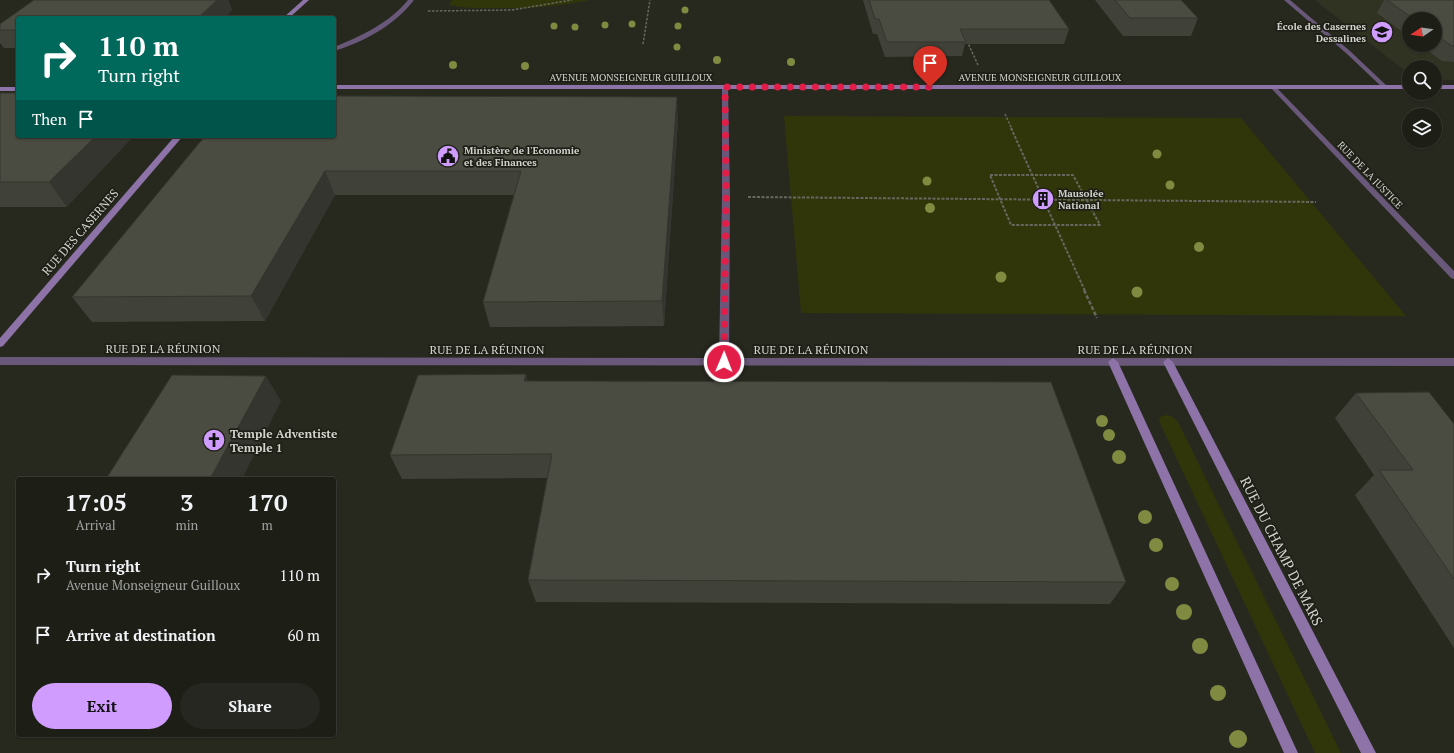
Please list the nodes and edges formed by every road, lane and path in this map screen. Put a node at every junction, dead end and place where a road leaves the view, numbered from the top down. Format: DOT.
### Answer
graph roads {
  1 [pos="306,0"];
  2 [pos="411,0"];
  3 [pos="572,0"];
  4 [pos="650,0"];
  5 [pos="1287,0"];
  6 [pos="404,10"];
  7 [pos="288,16"];
  8 [pos="965,36"];
  9 [pos="643,44"];
  10 [pos="336,49"];
  11 [pos="978,66"];
  12 [pos="336,87"];
  13 [pos="725,87"];
  14 [pos="1273,87"];
  15 [pos="1385,87"];
  16 [pos="1402,87"];
  17 [pos="1442,87"];
  18 [pos="1454,87"];
  19 [pos="0,89"];
  20 [pos="16,89"];
  21 [pos="1005,114"];
  22 [pos="177,138"];
  23 [pos="1032,175"];
  24 [pos="726,197"];
  25 [pos="1000,199"];
  26 [pos="1043,199"];
  27 [pos="1086,199"];
  28 [pos="1316,202"];
  29 [pos="1055,225"];
  30 [pos="1454,276"];
  31 [pos="1097,318"];
  32 [pos="0,344"];
  33 [pos="0,361"];
  34 [pos="724,362"];
  35 [pos="1113,362"];
  36 [pos="1168,362"];
  37 [pos="1454,362"];
  38 [pos="1290,753"];
  39 [pos="1369,753"];
  1 -- 7 [label="street"];
  2 -- 6 [label="street"];
  3 -- 6 [label="path"];
  4 -- 9 [label="path"];
  5 -- 15 [label="street"];
  6 -- 10 [label="street"];
  8 -- 11 [label="path"];
  12 -- 13 [label="street, AVENUE MONSEIGNEUR GUILLOUX"];
  13 -- 14 [label="street, AVENUE MONSEIGNEUR GUILLOUX"];
  13 -- 24 [label="street"];
  14 -- 15 [label="street, AVENUE MONSEIGNEUR GUILLOUX"];
  14 -- 30 [label="street, RUE DE LA JUSTICE"];
  15 -- 16 [label="street, AVENUE MONSEIGNEUR GUILLOUX"];
  17 -- 18 [label="street"];
  19 -- 20 [label="street"];
  21 -- 23 [label="path"];
  22 -- 32 [label="street, RUE DES CASERNES"];
  23 -- 25 [label="path"];
  23 -- 26 [label="path"];
  23 -- 27 [label="path"];
  24 -- 25 [label="path"];
  24 -- 34 [label="street"];
  25 -- 26 [label="path"];
  25 -- 29 [label="path"];
  26 -- 27 [label="path"];
  26 -- 29 [label="path"];
  27 -- 28 [label="path"];
  27 -- 29 [label="path"];
  29 -- 31 [label="path"];
  33 -- 34 [label="street, RUE DE LA RÉUNION"];
  34 -- 35 [label="street, RUE DE LA RÉUNION"];
  35 -- 36 [label="street, RUE DE LA RÉUNION"];
  35 -- 38 [label="street"];
  36 -- 37 [label="street, RUE DE LA RÉUNION"];
  36 -- 39 [label="street, RUE DU CHAMP DE MARS"];
}
